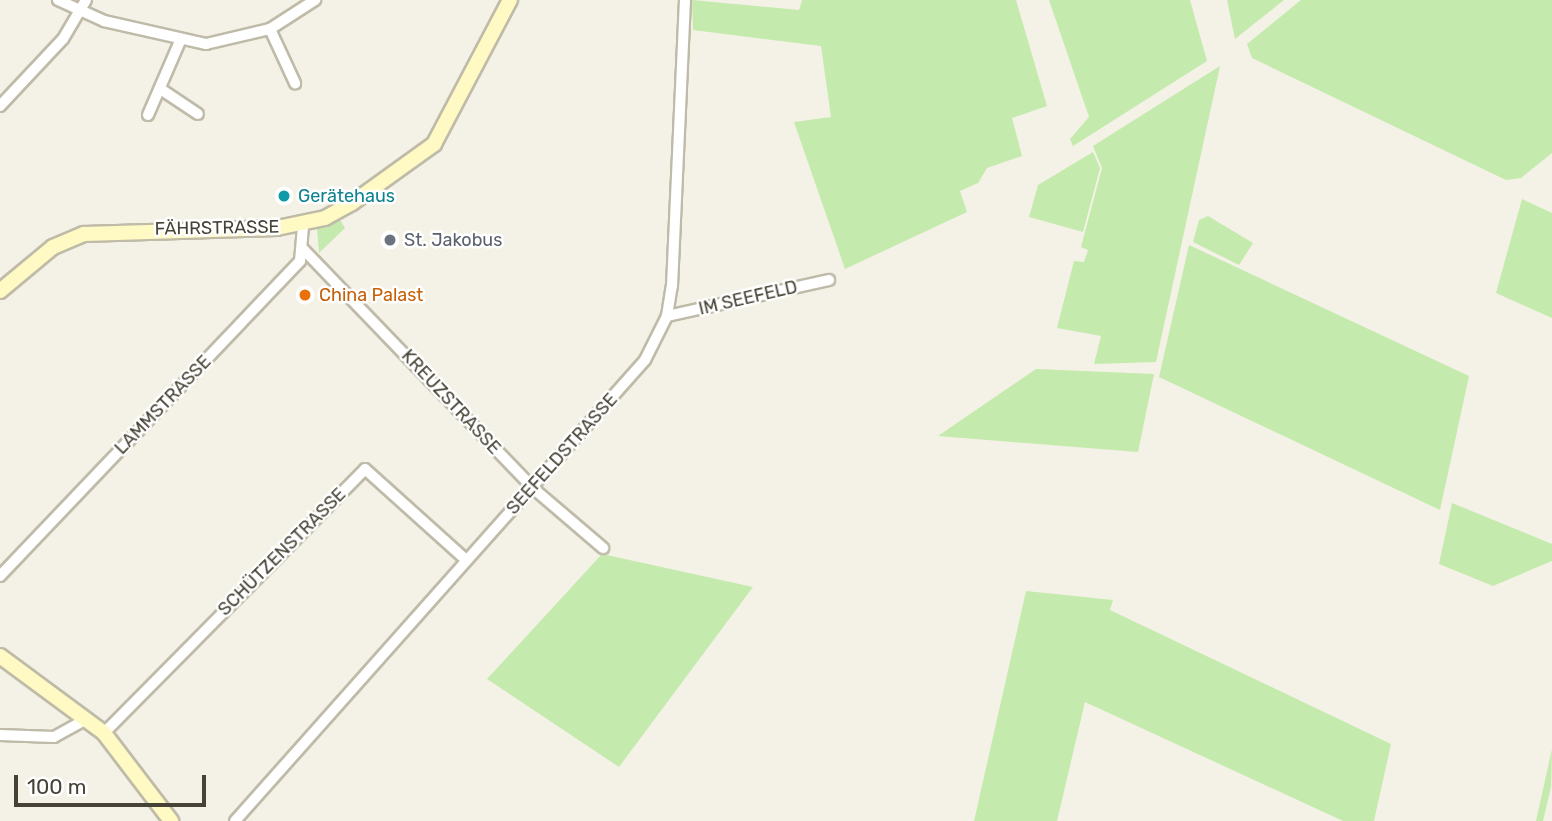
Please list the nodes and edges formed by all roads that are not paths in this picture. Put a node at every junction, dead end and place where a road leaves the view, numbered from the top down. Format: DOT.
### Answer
graph roads {
  1 [pos="58,0"];
  2 [pos="86,0"];
  3 [pos="315,0"];
  4 [pos="510,0"];
  5 [pos="685,0"];
  6 [pos="81,12"];
  7 [pos="270,29"];
  8 [pos="180,41"];
  9 [pos="295,83"];
  10 [pos="162,90"];
  11 [pos="0,106"];
  12 [pos="198,114"];
  13 [pos="148,115"];
  14 [pos="303,224"];
  15 [pos="304,250"];
  16 [pos="829,280"];
  17 [pos="0,291"];
  18 [pos="667,316"];
  19 [pos="534,489"];
  20 [pos="603,548"];
  21 [pos="465,559"];
  22 [pos="0,576"];
  23 [pos="0,656"];
  24 [pos="87,719"];
  25 [pos="104,733"];
  26 [pos="0,735"];
  27 [pos="171,821"];
  28 [pos="235,821"];
  1 -- 6 [label="street"];
  2 -- 6 [label="street"];
  3 -- 7 [label="street"];
  4 -- 14 [label="main road, FÄHRSTRASSE"];
  5 -- 18 [label="street, SEEFELDSTRASSE"];
  6 -- 8 [label="street"];
  6 -- 11 [label="street"];
  7 -- 8 [label="street"];
  7 -- 9 [label="street"];
  8 -- 10 [label="street"];
  10 -- 12 [label="street"];
  10 -- 13 [label="street"];
  14 -- 15 [label="street"];
  14 -- 17 [label="main road, FÄHRSTRASSE"];
  15 -- 19 [label="street, KREUZSTRASSE"];
  15 -- 22 [label="street, LAMMSTRASSE"];
  16 -- 18 [label="street, IM SEEFELD"];
  18 -- 19 [label="street, SEEFELDSTRASSE"];
  19 -- 20 [label="street, KREUZSTRASSE"];
  19 -- 21 [label="street, SEEFELDSTRASSE"];
  21 -- 25 [label="street, SCHÜTZENSTRASSE"];
  21 -- 28 [label="street, SEEFELDSTRASSE"];
  23 -- 24 [label="main road"];
  24 -- 25 [label="main road"];
  24 -- 26 [label="street"];
  25 -- 27 [label="main road"];
}
